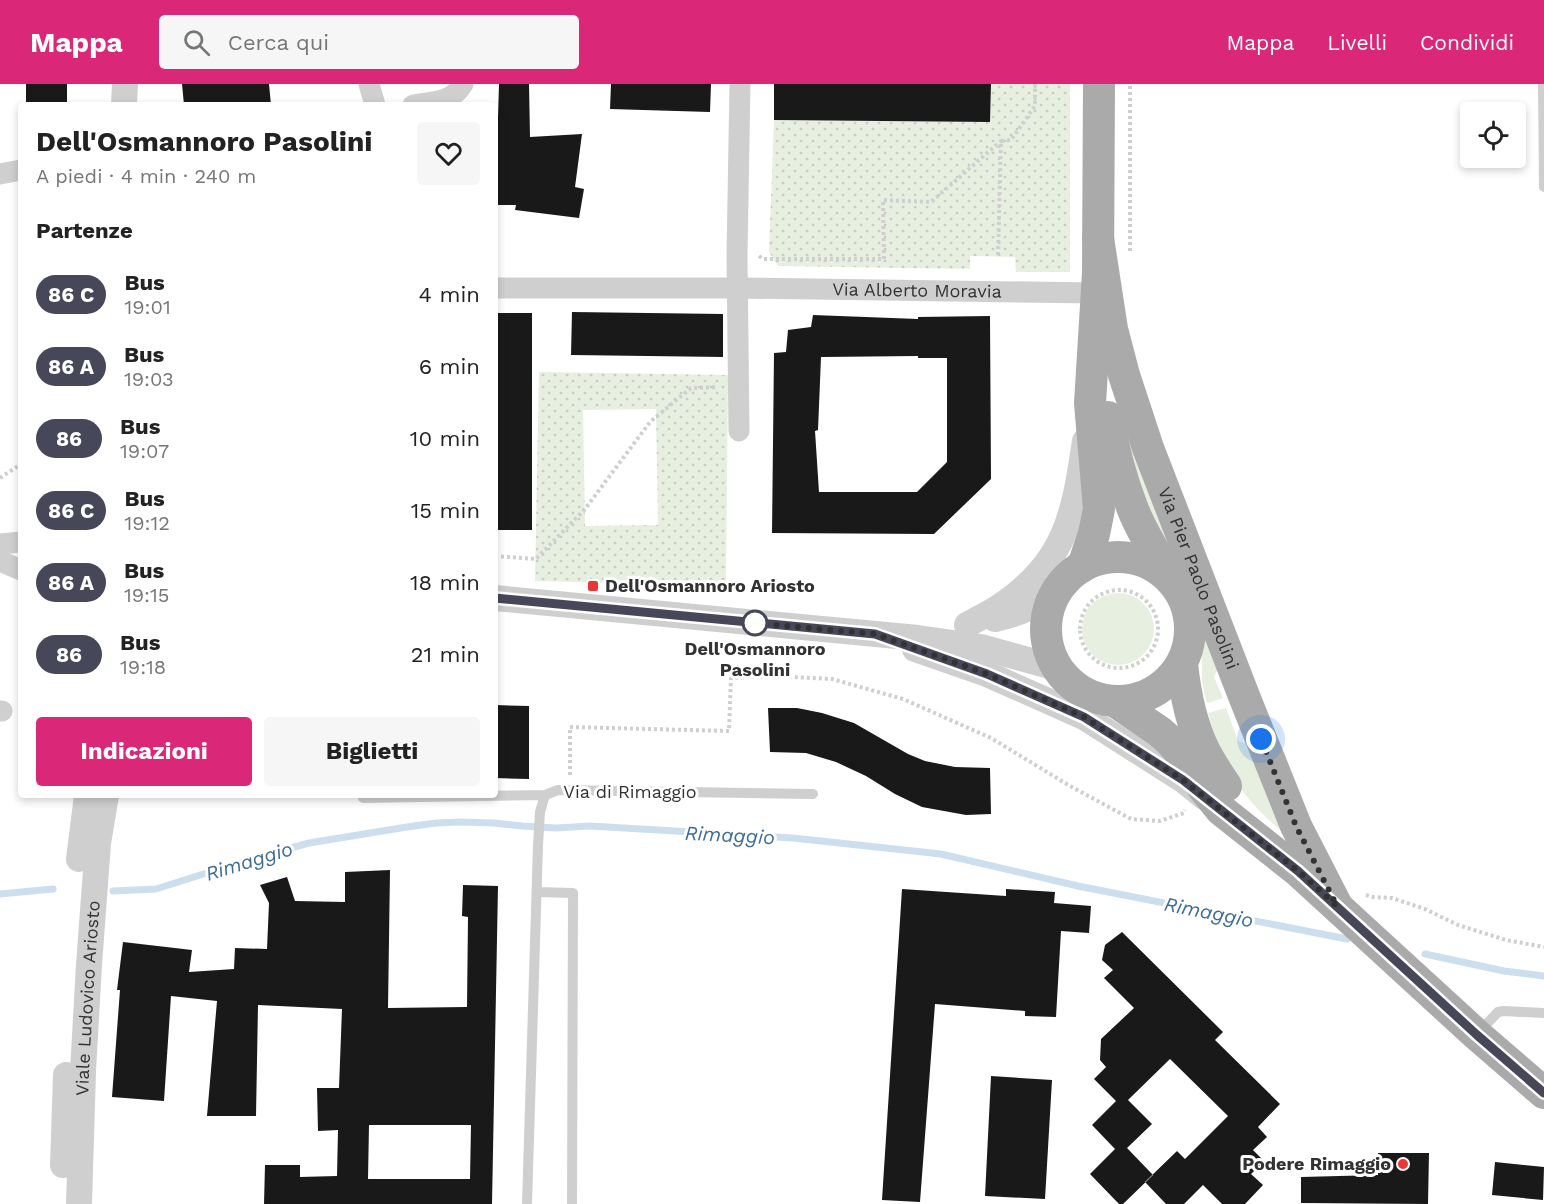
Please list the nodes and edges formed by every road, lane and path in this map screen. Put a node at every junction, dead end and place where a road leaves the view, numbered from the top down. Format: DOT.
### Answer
graph roads {
  1 [pos="125,84"];
  2 [pos="369,84"];
  3 [pos="463,84"];
  4 [pos="740,84"];
  5 [pos="1035,84"];
  6 [pos="1099,84"];
  7 [pos="1130,84"];
  8 [pos="1543,84"];
  9 [pos="124,102"];
  10 [pos="374,102"];
  11 [pos="436,102"];
  12 [pos="1001,141"];
  13 [pos="18,171"];
  14 [pos="0,174"];
  15 [pos="1544,187"];
  16 [pos="1098,238"];
  17 [pos="758,255"];
  18 [pos="998,255"];
  19 [pos="1130,262"];
  20 [pos="1097,283"];
  21 [pos="498,288"];
  22 [pos="737,288"];
  23 [pos="738,386"];
  24 [pos="1090,402"];
  25 [pos="739,430"];
  26 [pos="18,466"];
  27 [pos="0,478"];
  28 [pos="18,542"];
  29 [pos="0,544"];
  30 [pos="498,556"];
  31 [pos="0,561"];
  32 [pos="1083,566"];
  33 [pos="18,569"];
  34 [pos="1171,580"];
  35 [pos="1057,590"];
  36 [pos="498,598"];
  37 [pos="967,625"];
  38 [pos="875,634"];
  39 [pos="918,638"];
  40 [pos="1082,645"];
  41 [pos="1182,664"];
  42 [pos="1057,668"];
  43 [pos="1116,702"];
  44 [pos="570,790"];
  45 [pos="813,794"];
  46 [pos="545,795"];
  47 [pos="498,796"];
  48 [pos="87,798"];
  49 [pos="105,798"];
  50 [pos="1187,807"];
  51 [pos="1221,810"];
  52 [pos="89,842"];
  53 [pos="1298,871"];
  54 [pos="537,892"];
  55 [pos="1348,899"];
  56 [pos="1544,947"];
  57 [pos="81,964"];
  58 [pos="1544,1013"];
  59 [pos="1477,1035"];
  60 [pos="1544,1093"];
  61 [pos="62,1204"];
  62 [pos="79,1204"];
  63 [pos="527,1204"];
  64 [pos="572,1204"];
  1 -- 9 [label="street"];
  2 -- 10 [label="street"];
  3 -- 11 [label="street"];
  4 -- 22 [label="street"];
  5 -- 12 [label="path"];
  6 -- 16 [label="main road, Via Pier Paolo Pasolini"];
  7 -- 19 [label="path"];
  8 -- 15 [label="lane"];
  12 -- 17 [label="path"];
  12 -- 18 [label="path"];
  13 -- 14 [label="street"];
  16 -- 20 [label="main road, Via Pier Paolo Pasolini"];
  16 -- 55 [label="main road, Via Pier Paolo Pasolini"];
  20 -- 22 [label="street, Via Alberto Moravia"];
  20 -- 24 [label="main road, Via Pier Paolo Pasolini"];
  20 -- 34 [label="main road, Via Pier Paolo Pasolini"];
  21 -- 22 [label="street, Via Alberto Moravia"];
  22 -- 23 [label="street"];
  23 -- 25 [label="street"];
  23 -- 30 [label="path"];
  24 -- 32 [label="main road, Via Pier Paolo Pasolini"];
  24 -- 37 [label="street, Via Pier Paolo Pasolini"];
  26 -- 27 [label="path"];
  28 -- 29 [label="street"];
  31 -- 33 [label="street"];
  32 -- 34 [label="main road"];
  32 -- 35 [label="main road"];
  34 -- 41 [label="main road, Via Pier Paolo Pasolini"];
  35 -- 37 [label="street"];
  35 -- 42 [label="main road"];
  36 -- 38 [label="street"];
  37 -- 39 [label="street"];
  38 -- 39 [label="street"];
  38 -- 51 [label="street"];
  39 -- 42 [label="street"];
  40 -- 40 [label="path"];
  41 -- 43 [label="main road"];
  41 -- 53 [label="main road"];
  42 -- 43 [label="main road"];
  43 -- 51 [label="main road"];
  44 -- 45 [label="lane, Via di Rimaggio"];
  44 -- 46 [label="lane, Via di Rimaggio"];
  44 -- 50 [label="path"];
  46 -- 47 [label="lane"];
  46 -- 54 [label="lane, Via di Rimaggio"];
  48 -- 52 [label="street, Viale Ludovico Ariosto"];
  49 -- 52 [label="street, Viale Ludovico Ariosto"];
  51 -- 53 [label="main road"];
  52 -- 57 [label="street, Viale Ludovico Ariosto"];
  53 -- 55 [label="main road"];
  54 -- 63 [label="lane, Via di Rimaggio"];
  54 -- 64 [label="lane"];
  55 -- 56 [label="path"];
  55 -- 59 [label="main road"];
  57 -- 61 [label="street, Viale Ludovico Ariosto"];
  57 -- 62 [label="street, Viale Ludovico Ariosto"];
  58 -- 59 [label="lane"];
  59 -- 60 [label="main road"];
}
